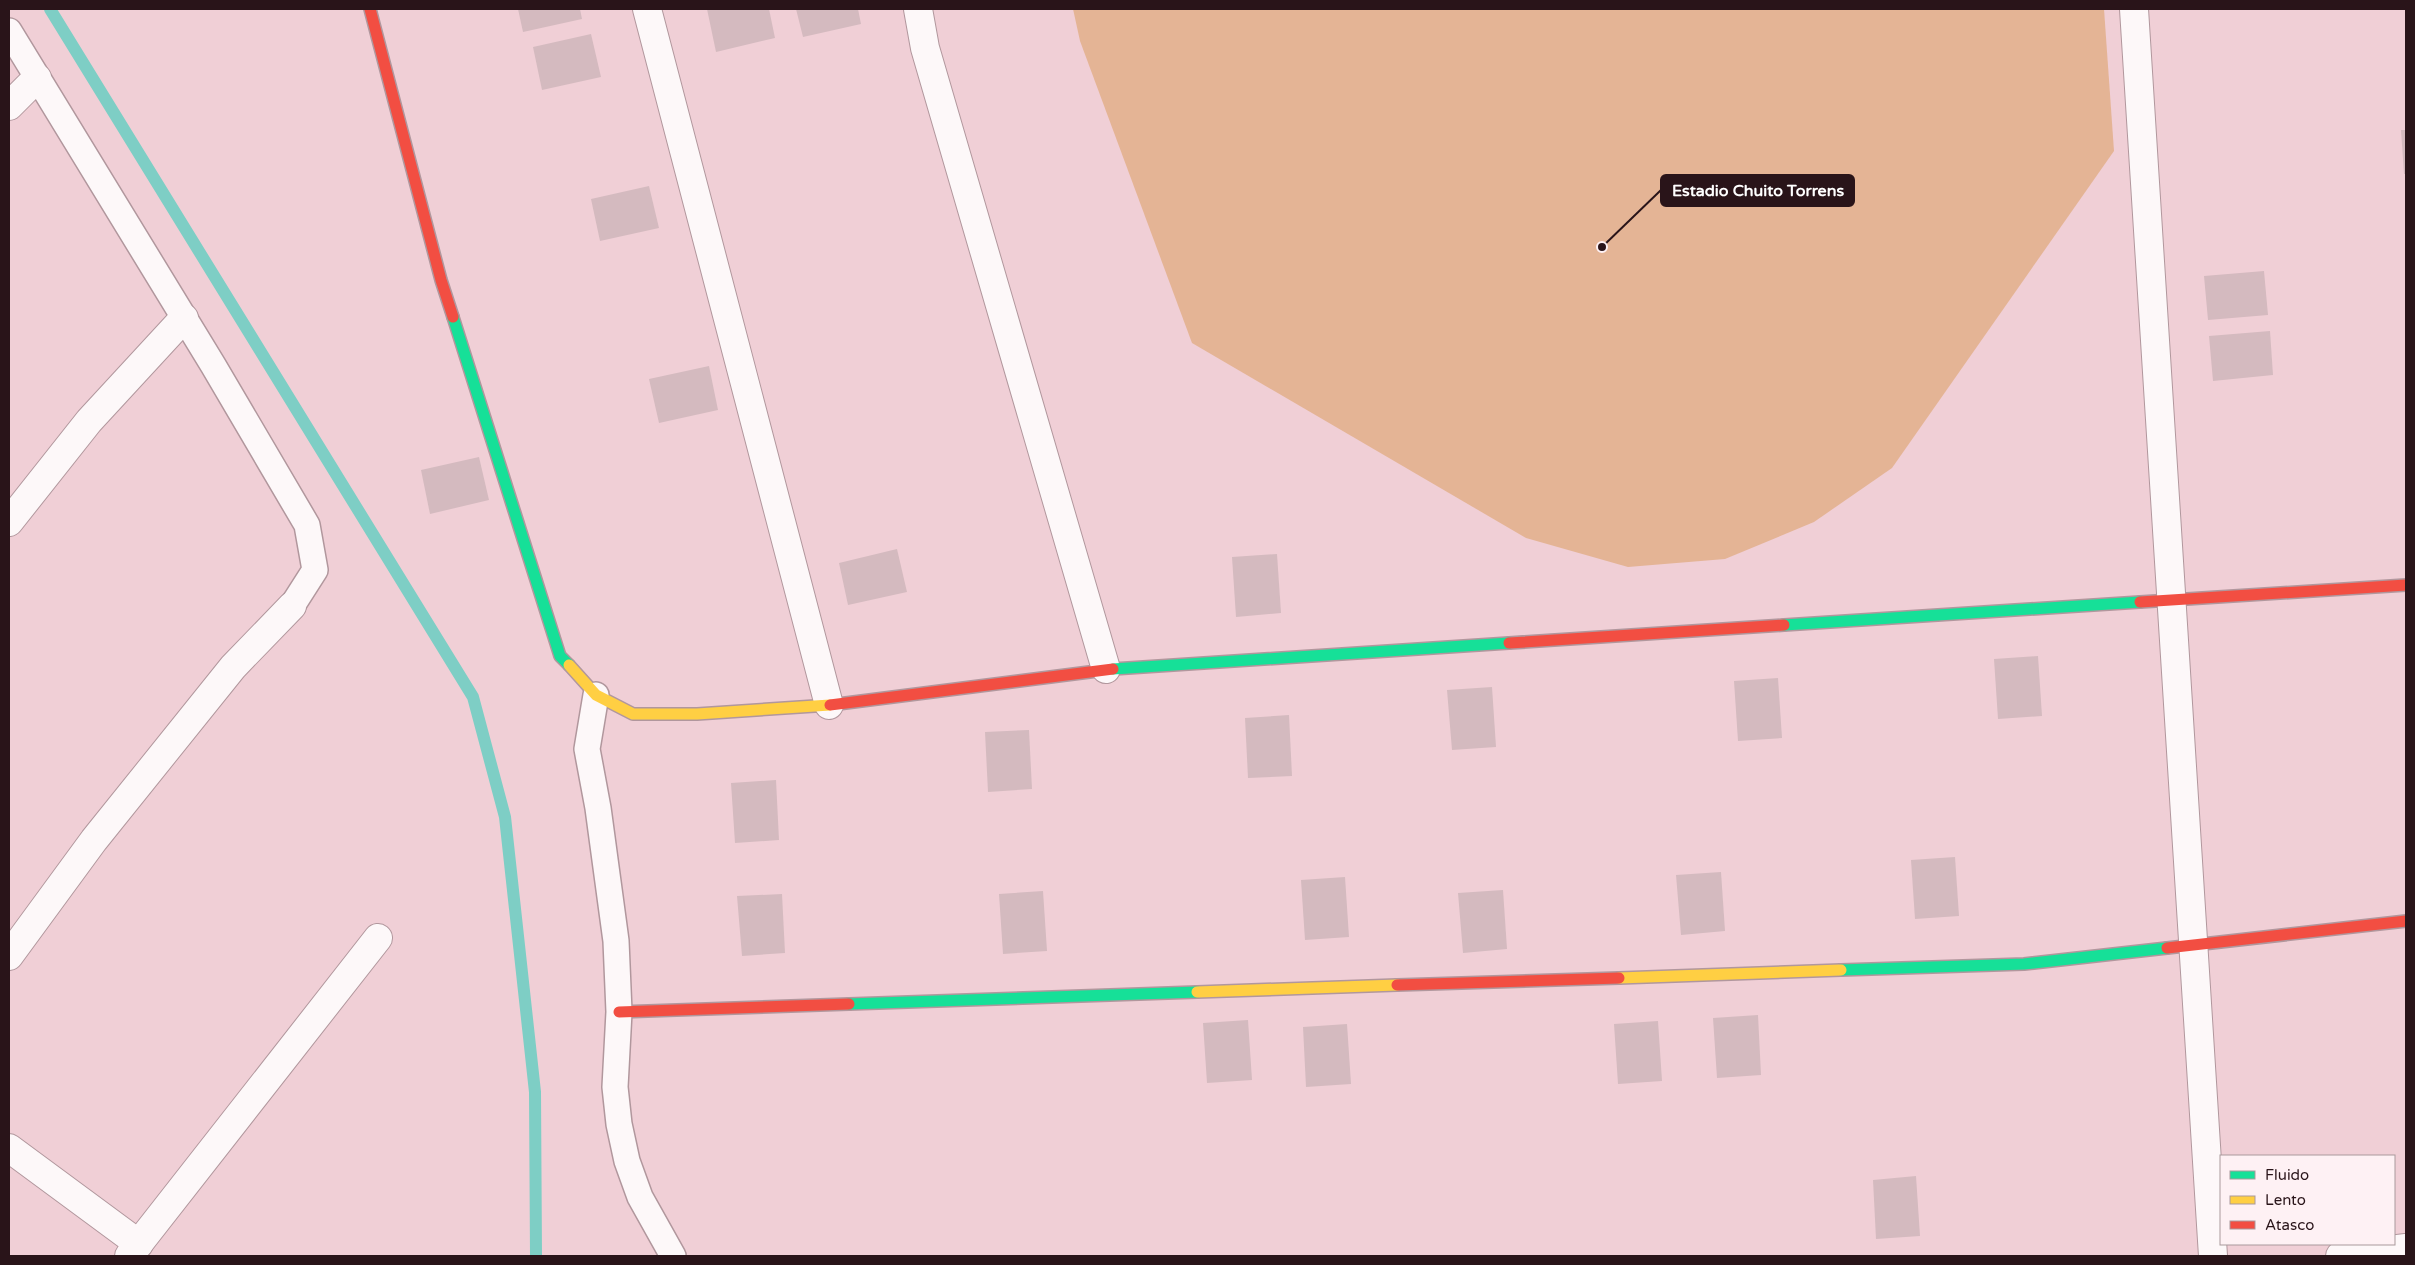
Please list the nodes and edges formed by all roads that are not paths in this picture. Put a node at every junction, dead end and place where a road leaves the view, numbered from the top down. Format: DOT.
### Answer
graph roads {
  1 [pos="370,9"];
  2 [pos="647,9"];
  3 [pos="918,9"];
  4 [pos="2134,9"];
  5 [pos="9,31"];
  6 [pos="37,78"];
  7 [pos="9,106"];
  8 [pos="184,318"];
  9 [pos="9,522"];
  10 [pos="2406,585"];
  11 [pos="2170,600"];
  12 [pos="292,606"];
  13 [pos="1106,670"];
  14 [pos="596,695"];
  15 [pos="829,705"];
  16 [pos="2406,921"];
  17 [pos="378,938"];
  18 [pos="2194,945"];
  19 [pos="9,956"];
  20 [pos="619,1012"];
  21 [pos="9,1148"];
  22 [pos="2406,1248"];
  23 [pos="134,1250"];
  24 [pos="673,1256"];
  25 [pos="2213,1256"];
  26 [pos="2340,1256"];
  1 -- 14 [label="street"];
  2 -- 15 [label="street"];
  3 -- 13 [label="street"];
  4 -- 11 [label="street"];
  5 -- 6 [label="lane"];
  6 -- 7 [label="street"];
  6 -- 8 [label="lane"];
  8 -- 9 [label="street"];
  8 -- 12 [label="lane"];
  10 -- 11 [label="street"];
  11 -- 13 [label="street"];
  11 -- 18 [label="street"];
  12 -- 19 [label="street"];
  13 -- 15 [label="street"];
  14 -- 15 [label="street"];
  14 -- 20 [label="lane"];
  16 -- 18 [label="street"];
  17 -- 23 [label="street"];
  18 -- 20 [label="street"];
  18 -- 25 [label="street"];
  20 -- 24 [label="lane"];
  21 -- 23 [label="street"];
  22 -- 26 [label="street"];
}
